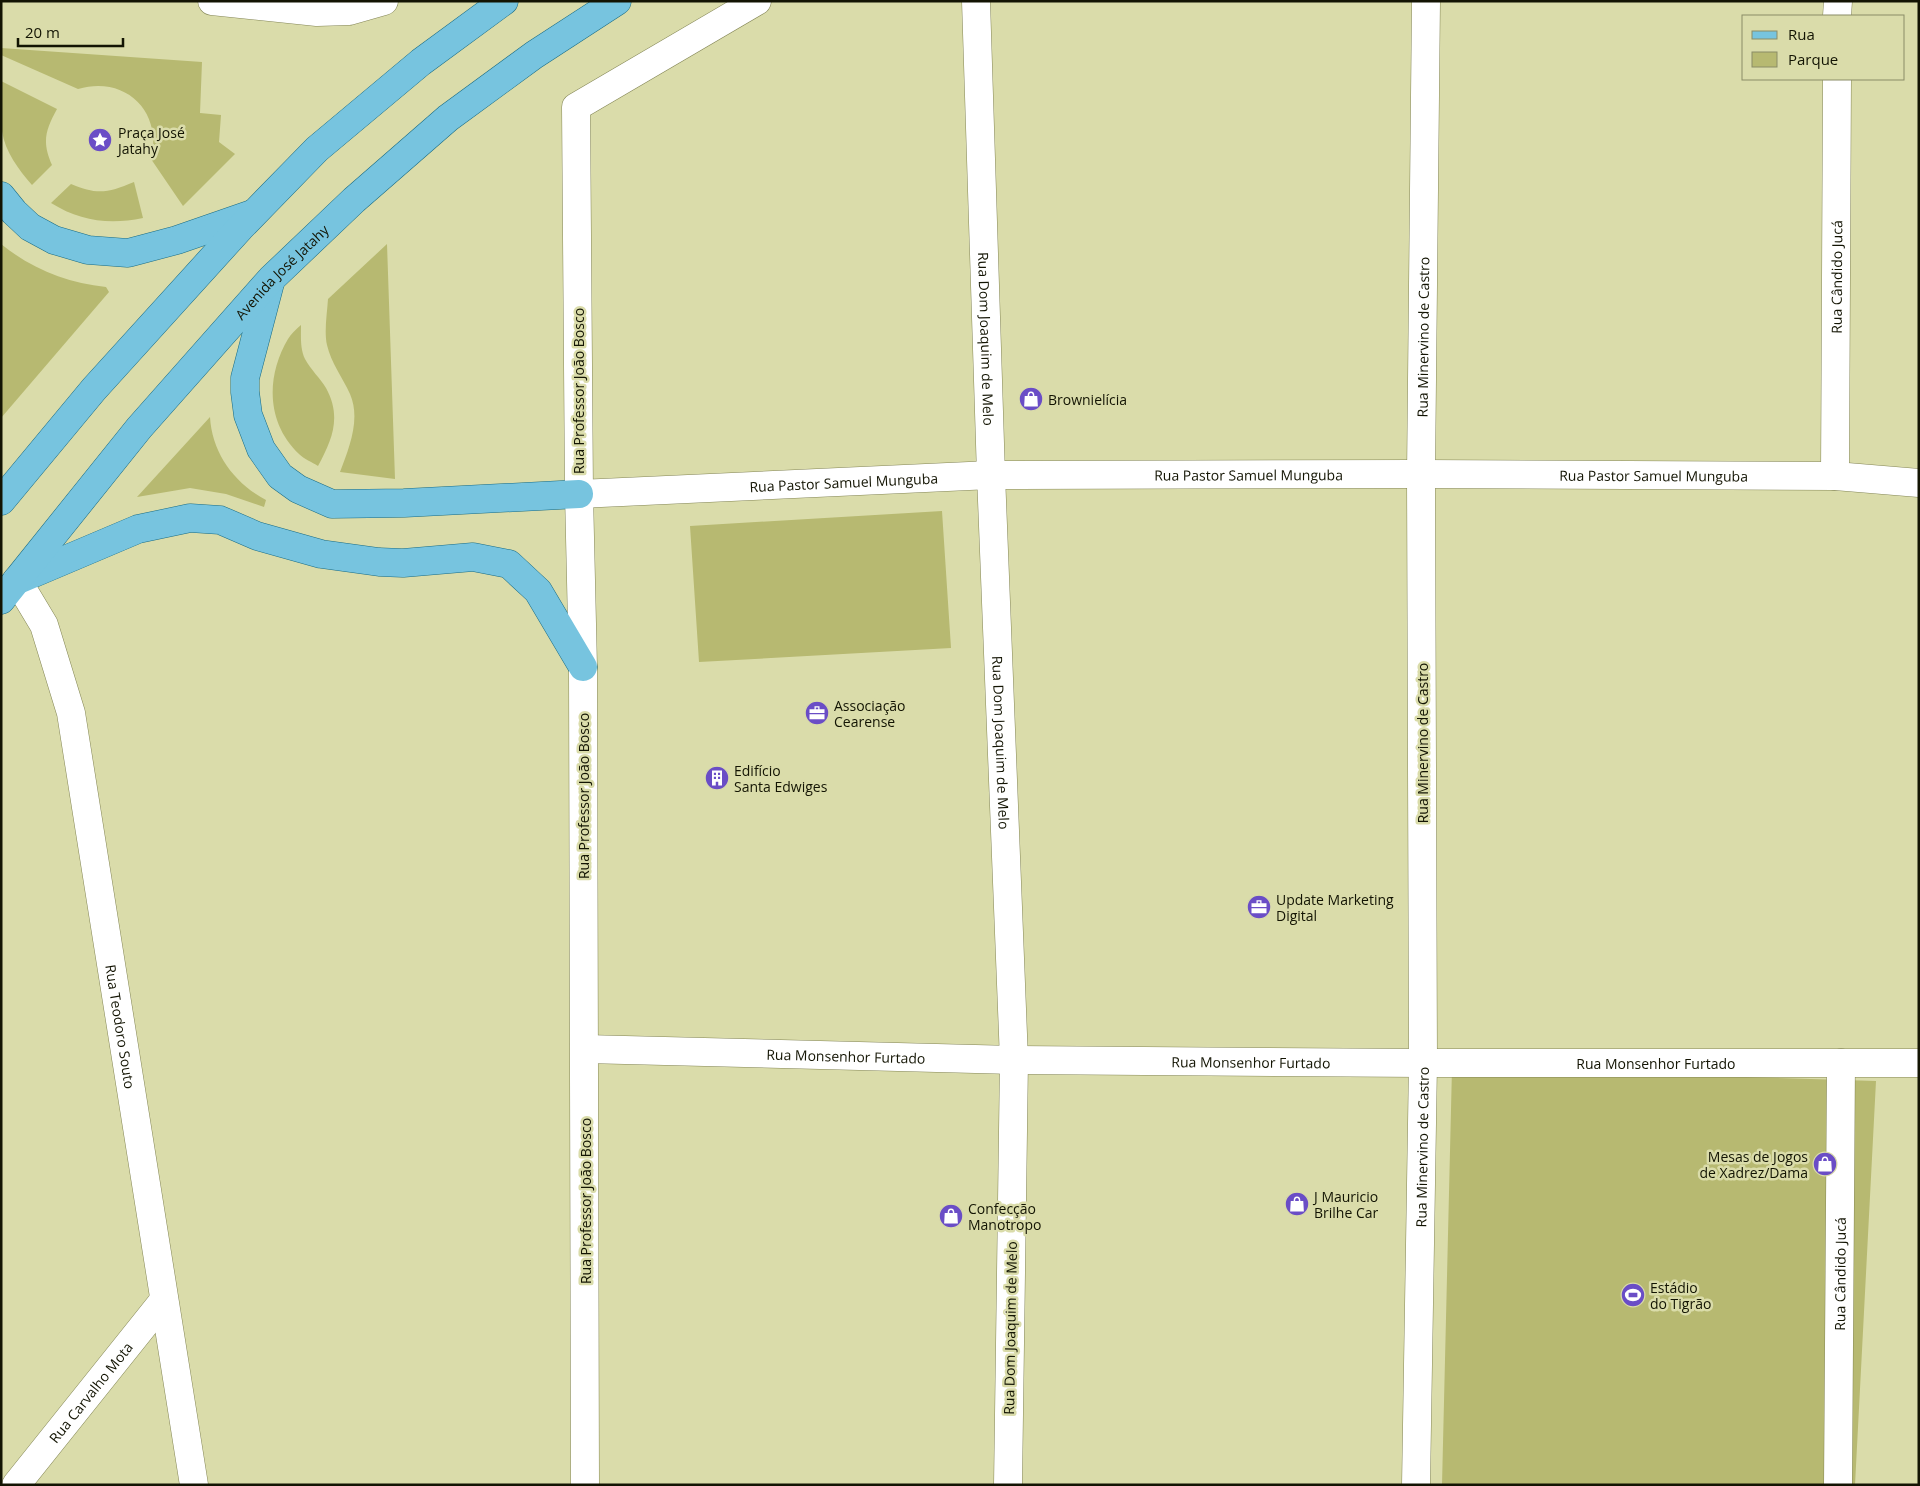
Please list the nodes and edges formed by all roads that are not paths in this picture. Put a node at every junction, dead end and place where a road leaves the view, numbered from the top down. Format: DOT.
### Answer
graph roads {
  1 [pos="212,1"];
  2 [pos="384,1"];
  3 [pos="504,1"];
  4 [pos="617,1"];
  5 [pos="756,1"];
  6 [pos="976,1"];
  7 [pos="1426,1"];
  8 [pos="1838,1"];
  9 [pos="1838,15"];
  10 [pos="1837,80"];
  11 [pos="1,196"];
  12 [pos="255,212"];
  13 [pos="271,280"];
  14 [pos="1421,474"];
  15 [pos="991,475"];
  16 [pos="1835,476"];
  17 [pos="1919,483"];
  18 [pos="579,494"];
  19 [pos="1,501"];
  20 [pos="9,590"];
  21 [pos="583,667"];
  22 [pos="585,1048"];
  23 [pos="1014,1060"];
  24 [pos="1423,1063"];
  25 [pos="1841,1063"];
  26 [pos="1919,1063"];
  27 [pos="164,1300"];
  28 [pos="16,1485"];
  29 [pos="194,1485"];
  30 [pos="585,1485"];
  31 [pos="1008,1485"];
  32 [pos="1416,1485"];
  33 [pos="1838,1485"];
  1 -- 2 [label="street"];
  3 -- 12 [label="main road"];
  4 -- 13 [label="main road, Avenida José Jatahy"];
  5 -- 18 [label="street, Rua Professor João Bosco"];
  6 -- 15 [label="street, Rua Dom Joaquim de Melo"];
  7 -- 14 [label="street, Rua Minervino de Castro"];
  8 -- 9 [label="street"];
  10 -- 16 [label="street, Rua Cândido Jucá"];
  11 -- 12 [label="main road"];
  12 -- 19 [label="main road"];
  13 -- 18 [label="main road"];
  13 -- 20 [label="main road, Avenida José Jatahy"];
  14 -- 15 [label="street, Rua Pastor Samuel Munguba"];
  14 -- 16 [label="street, Rua Pastor Samuel Munguba"];
  14 -- 24 [label="street, Rua Minervino de Castro"];
  15 -- 18 [label="street, Rua Pastor Samuel Munguba"];
  15 -- 23 [label="street, Rua Dom Joaquim de Melo"];
  16 -- 17 [label="street, Rua Pastor Samuel Munguba"];
  18 -- 21 [label="street, Rua Professor João Bosco"];
  20 -- 21 [label="main road"];
  20 -- 27 [label="street, Rua Teodoro Souto"];
  21 -- 22 [label="street, Rua Professor João Bosco"];
  22 -- 23 [label="street, Rua Monsenhor Furtado"];
  22 -- 30 [label="street, Rua Professor João Bosco"];
  23 -- 24 [label="street, Rua Monsenhor Furtado"];
  23 -- 31 [label="street, Rua Dom Joaquim de Melo"];
  24 -- 25 [label="street, Rua Monsenhor Furtado"];
  24 -- 32 [label="street, Rua Minervino de Castro"];
  25 -- 26 [label="street, Rua Monsenhor Furtado"];
  25 -- 33 [label="street, Rua Cândido Jucá"];
  27 -- 28 [label="street, Rua Carvalho Mota"];
  27 -- 29 [label="street, Rua Teodoro Souto"];
}
